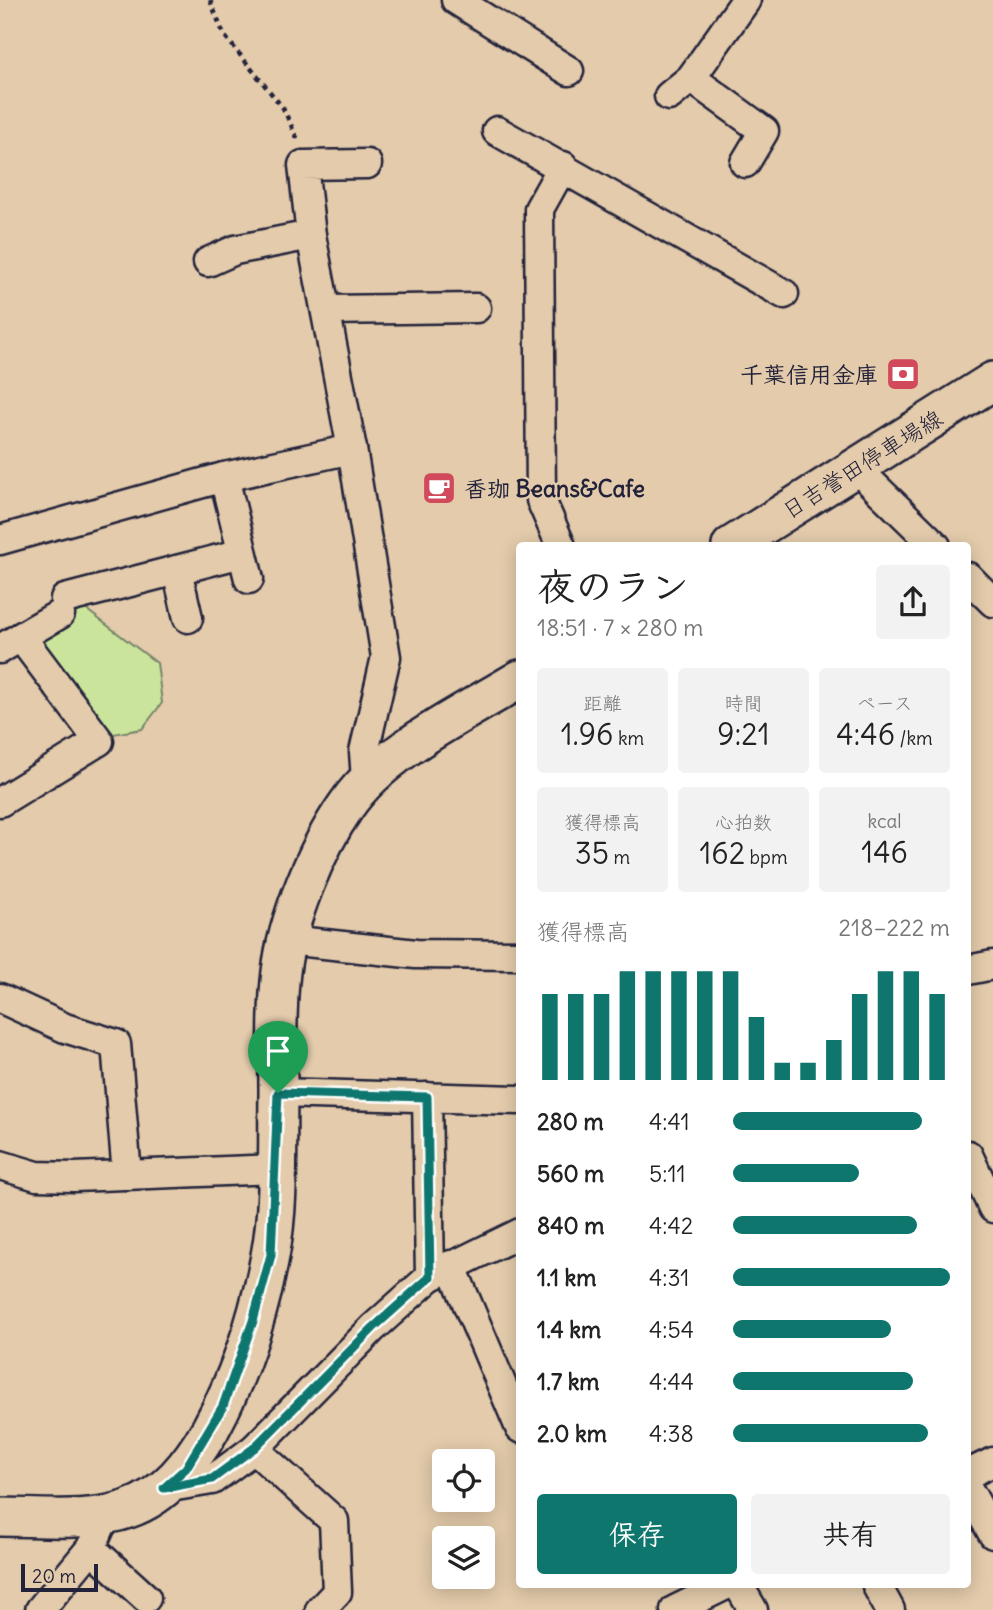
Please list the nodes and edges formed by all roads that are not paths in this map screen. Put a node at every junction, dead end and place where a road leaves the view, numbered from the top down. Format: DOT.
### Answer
graph roads {
  1 [pos="456,0"];
  2 [pos="746,0"];
  3 [pos="569,71"];
  4 [pos="497,131"];
  5 [pos="745,163"];
  6 [pos="367,164"];
  7 [pos="563,166"];
  8 [pos="311,234"];
  9 [pos="208,262"];
  10 [pos="784,294"];
  11 [pos="476,308"];
  12 [pos="326,310"];
  13 [pos="993,381"];
  14 [pos="352,449"];
  15 [pos="857,469"];
  16 [pos="224,477"];
  17 [pos="0,540"];
  18 [pos="559,542"];
  19 [pos="741,542"];
  20 [pos="932,542"];
  21 [pos="177,570"];
  22 [pos="971,580"];
  23 [pos="993,602"];
  24 [pos="188,618"];
  25 [pos="11,643"];
  26 [pos="516,681"];
  27 [pos="366,779"];
  28 [pos="0,802"];
  29 [pos="288,940"];
  30 [pos="516,955"];
  31 [pos="993,965"];
  32 [pos="971,969"];
  33 [pos="0,998"];
  34 [pos="278,1093"];
  35 [pos="427,1097"];
  36 [pos="516,1100"];
  37 [pos="971,1161"];
  38 [pos="0,1165"];
  39 [pos="276,1169"];
  40 [pos="127,1175"];
  41 [pos="993,1208"];
  42 [pos="516,1235"];
  43 [pos="440,1271"];
  44 [pos="516,1420"];
  45 [pos="254,1448"];
  46 [pos="993,1462"];
  47 [pos="971,1473"];
  48 [pos="164,1488"];
  49 [pos="971,1494"];
  50 [pos="106,1514"];
  51 [pos="0,1517"];
  52 [pos="993,1534"];
  53 [pos="91,1548"];
  54 [pos="720,1588"];
  55 [pos="740,1588"];
  56 [pos="878,1588"];
  57 [pos="146,1598"];
  58 [pos="40,1610"];
  59 [pos="320,1610"];
  60 [pos="675,1610"];
  61 [pos="753,1610"];
  62 [pos="890,1610"];
  1 -- 3 [label="street"];
  2 -- 5 [label="street"];
  4 -- 7 [label="street"];
  6 -- 8 [label="street"];
  7 -- 10 [label="street"];
  7 -- 18 [label="street"];
  8 -- 9 [label="street"];
  8 -- 12 [label="street"];
  11 -- 12 [label="street"];
  12 -- 14 [label="street"];
  13 -- 15 [label="main road, 日吉誉田停車場線"];
  14 -- 16 [label="street"];
  14 -- 27 [label="street"];
  15 -- 19 [label="main road, 日吉誉田停車場線"];
  15 -- 20 [label="street"];
  16 -- 17 [label="street"];
  16 -- 21 [label="street"];
  21 -- 24 [label="street"];
  21 -- 25 [label="street"];
  22 -- 23 [label="street"];
  25 -- 28 [label="street"];
  26 -- 27 [label="main road"];
  27 -- 29 [label="main road"];
  29 -- 30 [label="street"];
  29 -- 34 [label="main road"];
  31 -- 32 [label="street"];
  33 -- 40 [label="street"];
  34 -- 35 [label="street"];
  34 -- 39 [label="main road"];
  35 -- 36 [label="street"];
  35 -- 43 [label="street"];
  37 -- 41 [label="street"];
  38 -- 40 [label="street"];
  39 -- 40 [label="street"];
  39 -- 48 [label="main road"];
  42 -- 43 [label="street"];
  43 -- 44 [label="street"];
  43 -- 45 [label="street"];
  45 -- 48 [label="street"];
  45 -- 59 [label="street"];
  46 -- 47 [label="street"];
  48 -- 50 [label="main road"];
  49 -- 52 [label="street"];
  50 -- 51 [label="main road"];
  50 -- 53 [label="street"];
  53 -- 57 [label="street"];
  53 -- 58 [label="street"];
  54 -- 60 [label="street"];
  55 -- 61 [label="street"];
  56 -- 62 [label="street"];
}
